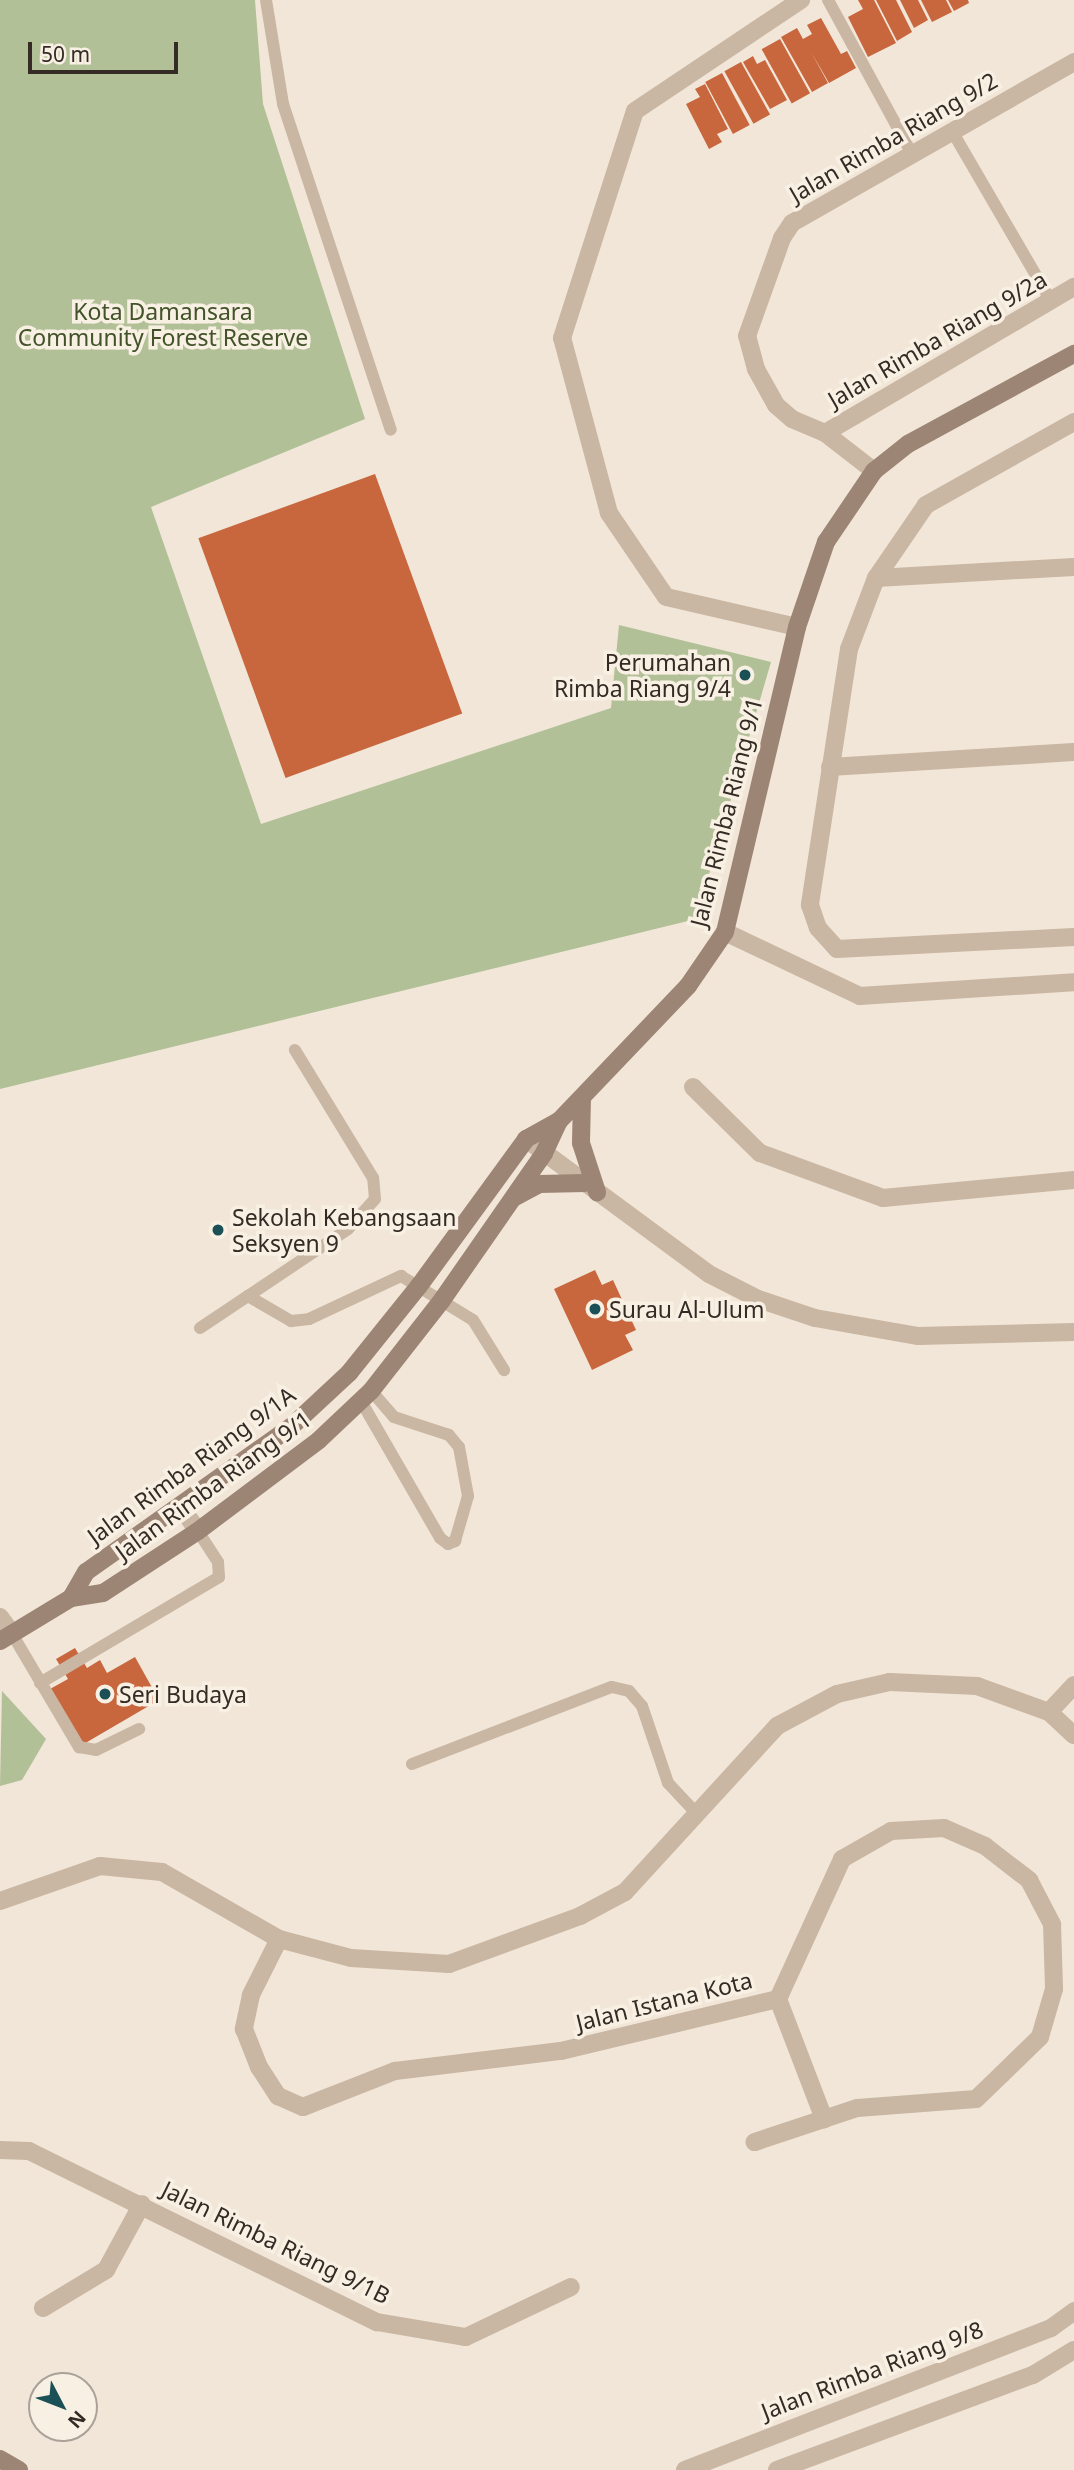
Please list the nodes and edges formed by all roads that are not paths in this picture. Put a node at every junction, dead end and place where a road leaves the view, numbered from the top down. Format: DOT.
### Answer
graph roads {
  1 [pos="266,0"];
  2 [pos="801,0"];
  3 [pos="828,0"];
  4 [pos="1074,62"];
  5 [pos="953,131"];
  6 [pos="912,154"];
  7 [pos="1074,287"];
  8 [pos="1051,301"];
  9 [pos="1074,354"];
  10 [pos="1074,422"];
  11 [pos="391,430"];
  12 [pos="825,433"];
  13 [pos="874,471"];
  14 [pos="1074,567"];
  15 [pos="876,578"];
  16 [pos="797,627"];
  17 [pos="1074,752"];
  18 [pos="830,766"];
  19 [pos="725,932"];
  20 [pos="1074,937"];
  21 [pos="1074,982"];
  22 [pos="295,1050"];
  23 [pos="692,1087"];
  24 [pos="582,1098"];
  25 [pos="559,1121"];
  26 [pos="526,1139"];
  27 [pos="544,1153"];
  28 [pos="1074,1180"];
  29 [pos="591,1188"];
  30 [pos="512,1199"];
  31 [pos="419,1286"];
  32 [pos="248,1296"];
  33 [pos="442,1300"];
  34 [pos="200,1328"];
  35 [pos="1074,1332"];
  36 [pos="503,1370"];
  37 [pos="366,1396"];
  38 [pos="181,1507"];
  39 [pos="198,1531"];
  40 [pos="71,1598"];
  41 [pos="0,1616"];
  42 [pos="5,1637"];
  43 [pos="40,1683"];
  44 [pos="1074,1685"];
  45 [pos="1049,1712"];
  46 [pos="139,1729"];
  47 [pos="1074,1735"];
  48 [pos="412,1764"];
  49 [pos="698,1815"];
  50 [pos="0,1901"];
  51 [pos="279,1939"];
  52 [pos="778,1999"];
  53 [pos="824,2119"];
  54 [pos="755,2142"];
  55 [pos="0,2150"];
  56 [pos="142,2204"];
  57 [pos="572,2287"];
  58 [pos="43,2308"];
  59 [pos="1074,2311"];
  60 [pos="1074,2350"];
  61 [pos="0,2459"];
  62 [pos="19,2470"];
  63 [pos="685,2470"];
  64 [pos="777,2470"];
  1 -- 11 [label="lane"];
  2 -- 16 [label="street"];
  3 -- 6 [label="lane"];
  4 -- 5 [label="street, Jalan Rimba Riang 9/2"];
  5 -- 6 [label="street, Jalan Rimba Riang 9/2"];
  5 -- 8 [label="lane"];
  6 -- 12 [label="street, Jalan Rimba Riang 9/2"];
  7 -- 8 [label="street, Jalan Rimba Riang 9/2a"];
  8 -- 12 [label="street, Jalan Rimba Riang 9/2a"];
  9 -- 13 [label="street, Jalan Rimba Riang 9/1"];
  10 -- 15 [label="street"];
  12 -- 13 [label="street, Jalan Rimba Riang 9/2"];
  13 -- 16 [label="street, Jalan Rimba Riang 9/1"];
  14 -- 15 [label="street"];
  15 -- 18 [label="street"];
  16 -- 19 [label="street, Jalan Rimba Riang 9/1"];
  17 -- 18 [label="street"];
  18 -- 20 [label="street"];
  19 -- 21 [label="street"];
  19 -- 24 [label="street, Jalan Rimba Riang 9/1"];
  22 -- 32 [label="lane"];
  23 -- 28 [label="street"];
  24 -- 25 [label="street, Jalan Rimba Riang 9/1"];
  24 -- 29 [label="street"];
  25 -- 26 [label="street, Jalan Rimba Riang 9/1A"];
  25 -- 27 [label="street, Jalan Rimba Riang 9/1"];
  26 -- 27 [label="street"];
  26 -- 31 [label="street, Jalan Rimba Riang 9/1A"];
  27 -- 29 [label="street"];
  27 -- 30 [label="street, Jalan Rimba Riang 9/1"];
  29 -- 30 [label="street"];
  29 -- 35 [label="street"];
  30 -- 33 [label="street, Jalan Rimba Riang 9/1"];
  31 -- 32 [label="lane"];
  31 -- 33 [label="lane"];
  31 -- 38 [label="street, Jalan Rimba Riang 9/1A"];
  32 -- 34 [label="lane"];
  33 -- 36 [label="lane"];
  33 -- 37 [label="street, Jalan Rimba Riang 9/1"];
  37 -- 37 [label="lane"];
  37 -- 39 [label="street, Jalan Rimba Riang 9/1"];
  38 -- 39 [label="street"];
  38 -- 40 [label="street, Jalan Rimba Riang 9/1A"];
  39 -- 40 [label="street, Jalan Rimba Riang 9/1"];
  39 -- 43 [label="lane"];
  40 -- 42 [label="street, Jalan Rimba Riang 9/1"];
  41 -- 42 [label="street"];
  42 -- 43 [label="lane"];
  43 -- 46 [label="lane"];
  44 -- 45 [label="street"];
  45 -- 47 [label="street"];
  45 -- 49 [label="street"];
  48 -- 49 [label="lane"];
  49 -- 51 [label="street"];
  50 -- 51 [label="street"];
  51 -- 52 [label="street, Jalan Istana Kota"];
  52 -- 53 [label="street"];
  52 -- 53 [label="street, Jalan Istana Kota"];
  53 -- 54 [label="street, Jalan Istana Kota"];
  55 -- 56 [label="street, Jalan Rimba Riang 9/1B"];
  56 -- 57 [label="street, Jalan Rimba Riang 9/1B"];
  56 -- 58 [label="street"];
  59 -- 63 [label="street, Jalan Rimba Riang 9/8"];
  60 -- 64 [label="street"];
  61 -- 62 [label="street"];
}
